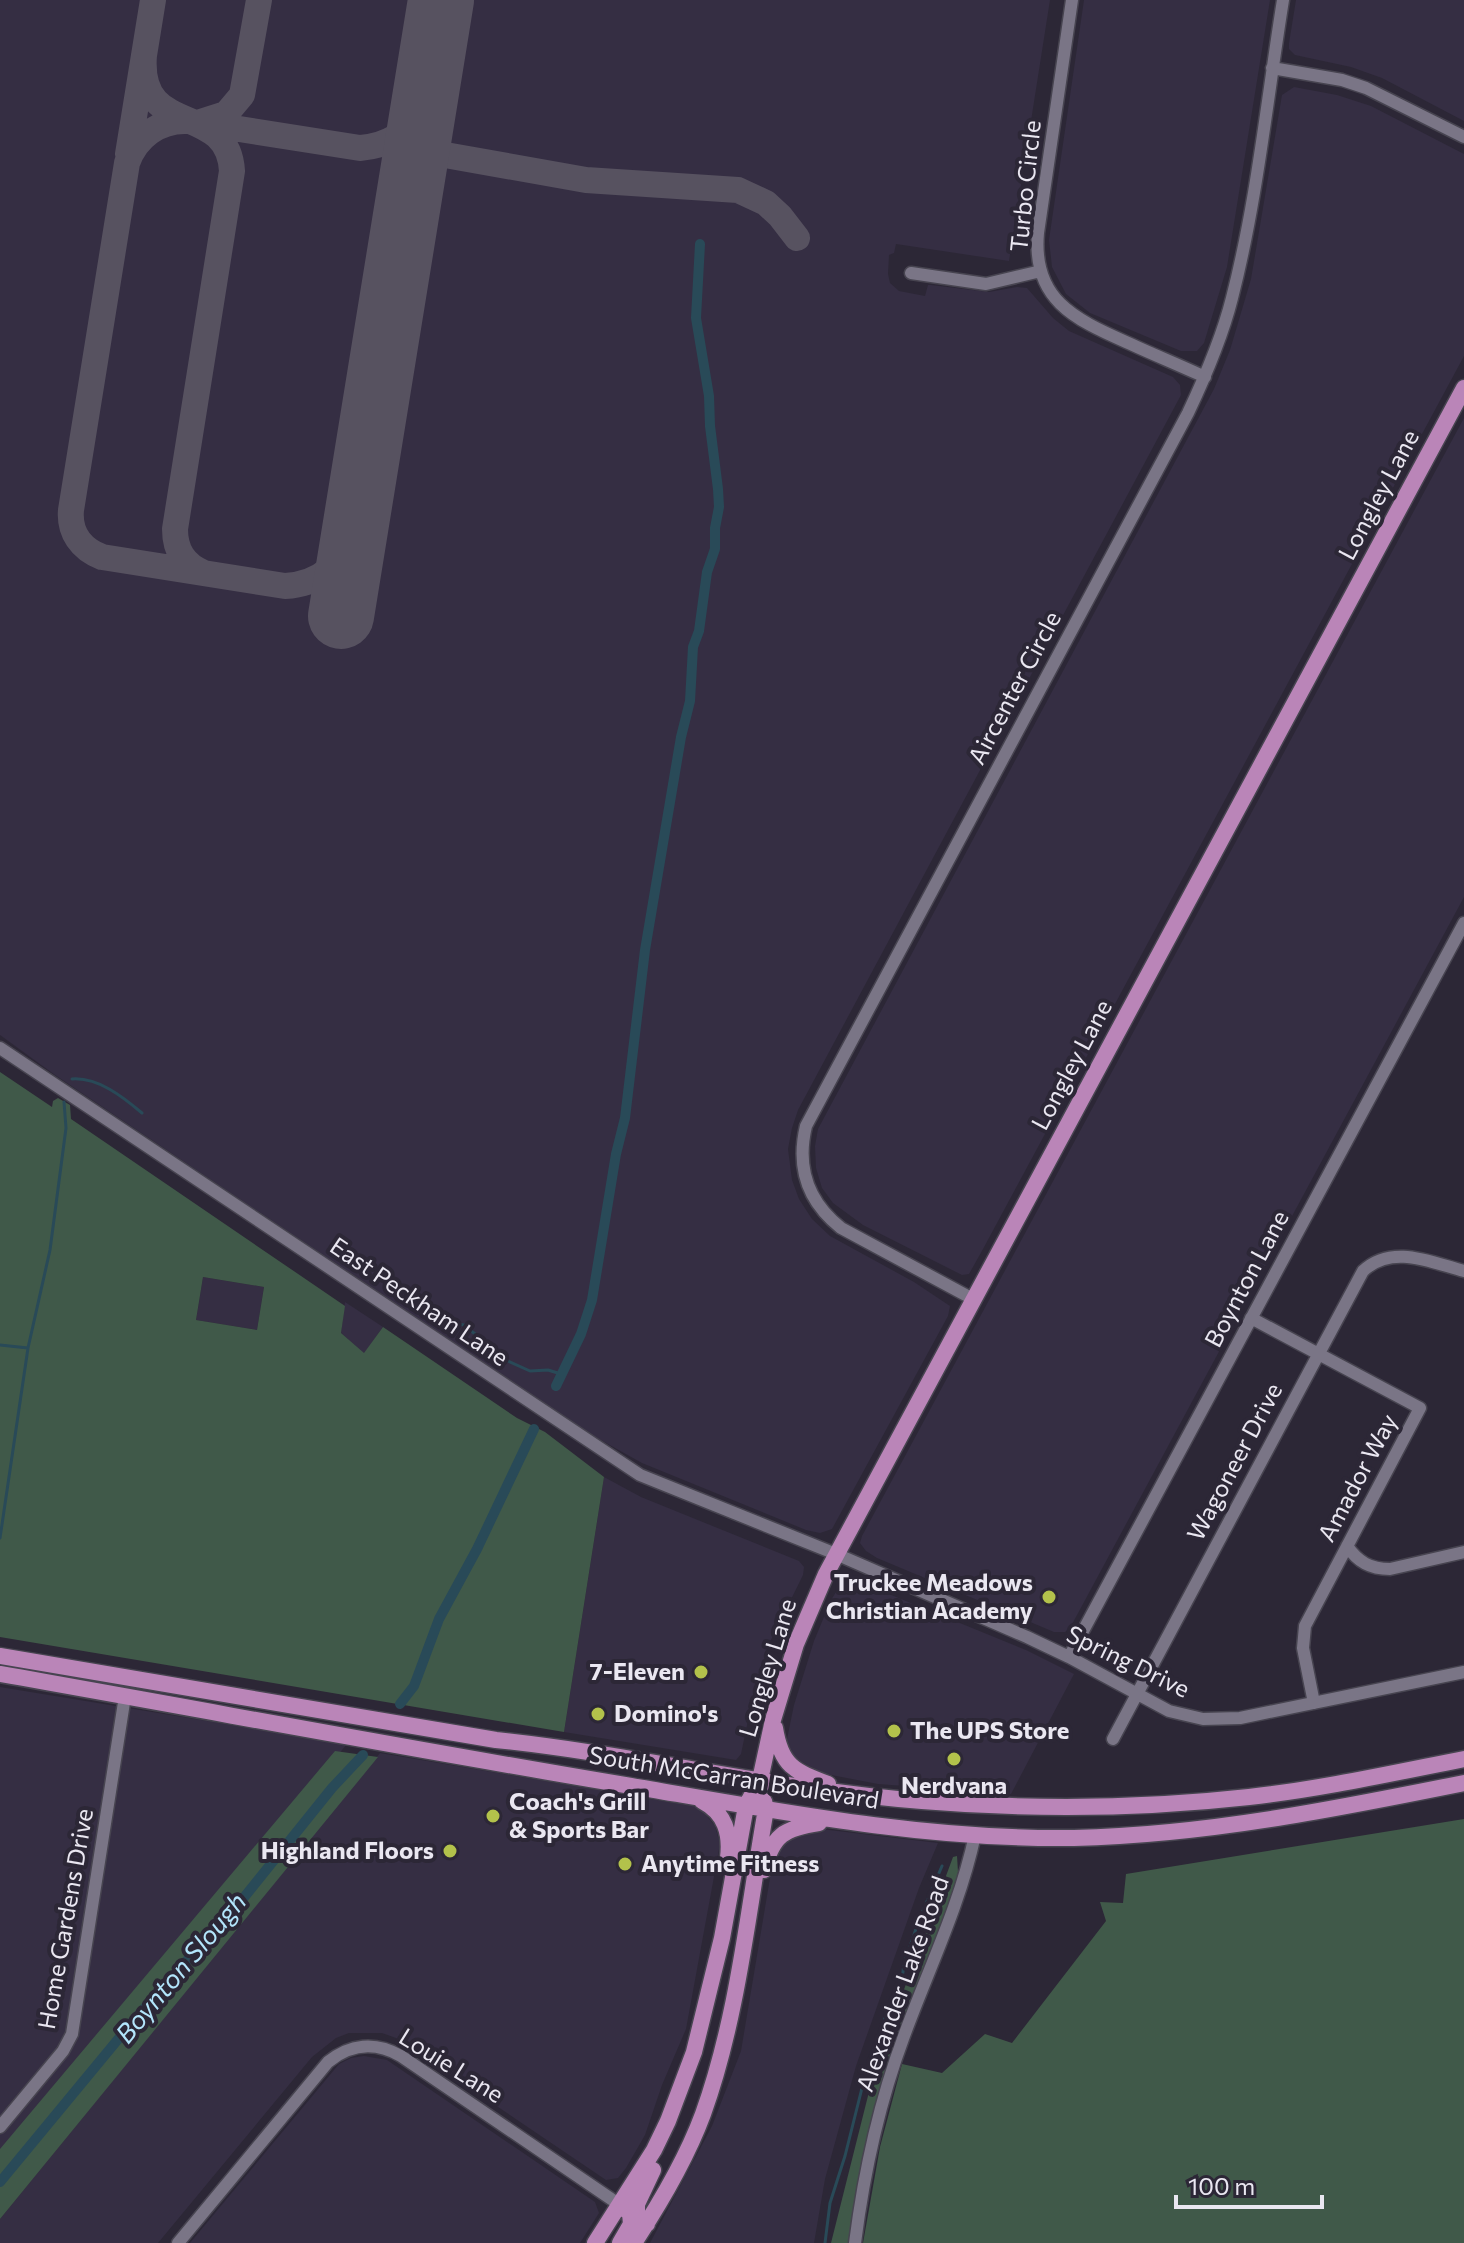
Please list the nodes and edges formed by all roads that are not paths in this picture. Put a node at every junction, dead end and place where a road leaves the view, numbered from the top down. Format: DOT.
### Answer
graph roads {
  1 [pos="1072,0"];
  2 [pos="1283,0"];
  3 [pos="1272,68"];
  4 [pos="1464,137"];
  5 [pos="1041,271"];
  6 [pos="911,273"];
  7 [pos="1205,377"];
  8 [pos="1464,388"];
  9 [pos="1464,923"];
  10 [pos="0,1048"];
  11 [pos="1464,1271"];
  12 [pos="973,1299"];
  13 [pos="1251,1318"];
  14 [pos="1318,1354"];
  15 [pos="1347,1546"];
  16 [pos="1464,1552"];
  17 [pos="836,1554"];
  18 [pos="0,1656"];
  19 [pos="1069,1657"];
  20 [pos="1464,1672"];
  21 [pos="0,1674"];
  22 [pos="1137,1693"];
  23 [pos="125,1696"];
  24 [pos="1314,1703"];
  25 [pos="305,1707"];
  26 [pos="773,1720"];
  27 [pos="1113,1739"];
  28 [pos="1464,1759"];
  29 [pos="760,1780"];
  30 [pos="1464,1783"];
  31 [pos="689,1796"];
  32 [pos="868,1796"];
  33 [pos="746,1806"];
  34 [pos="766,1809"];
  35 [pos="853,1822"];
  36 [pos="975,1835"];
  37 [pos="738,1968"];
  38 [pos="712,1982"];
  39 [pos="694,2052"];
  40 [pos="0,2127"];
  41 [pos="620,2205"];
  42 [pos="647,2224"];
  43 [pos="178,2243"];
  44 [pos="595,2243"];
  45 [pos="620,2243"];
  46 [pos="634,2243"];
  47 [pos="855,2243"];
  1 -- 5 [label="street, Turbo Circle"];
  2 -- 3 [label="street, Aircenter Circle"];
  3 -- 4 [label="street"];
  3 -- 7 [label="street, Aircenter Circle"];
  5 -- 6 [label="street"];
  5 -- 7 [label="street, Turbo Circle"];
  7 -- 12 [label="street, Aircenter Circle"];
  8 -- 12 [label="main road, Longley Lane"];
  9 -- 13 [label="street, Boynton Lane"];
  10 -- 17 [label="street, East Peckham Lane"];
  11 -- 14 [label="street, Wagoneer Drive"];
  12 -- 17 [label="main road, Longley Lane"];
  13 -- 14 [label="street, Amador Way"];
  13 -- 19 [label="street, Boynton Lane"];
  14 -- 15 [label="street, Amador Way"];
  14 -- 22 [label="street, Wagoneer Drive"];
  15 -- 16 [label="street"];
  15 -- 24 [label="street, Amador Way"];
  17 -- 19 [label="street, Spring Drive"];
  17 -- 26 [label="main road, Longley Lane"];
  18 -- 25 [label="main road, South McCarran Boulevard"];
  19 -- 22 [label="street, Spring Drive"];
  20 -- 24 [label="street, Spring Drive"];
  21 -- 23 [label="main road, South McCarran Boulevard"];
  22 -- 24 [label="street, Spring Drive"];
  22 -- 27 [label="street, Wagoneer Drive"];
  23 -- 25 [label="main road"];
  23 -- 31 [label="main road, South McCarran Boulevard"];
  23 -- 40 [label="street, Home Gardens Drive"];
  25 -- 29 [label="main road, South McCarran Boulevard"];
  26 -- 29 [label="main road, Longley Lane"];
  26 -- 32 [label="main road"];
  28 -- 32 [label="main road, South McCarran Boulevard"];
  29 -- 32 [label="main road, South McCarran Boulevard"];
  29 -- 33 [label="main road, Longley Lane"];
  29 -- 34 [label="main road, Longley Lane"];
  30 -- 36 [label="main road, South McCarran Boulevard"];
  31 -- 33 [label="main road, South McCarran Boulevard"];
  31 -- 38 [label="main road"];
  33 -- 34 [label="main road, South McCarran Boulevard"];
  33 -- 38 [label="main road, Longley Lane"];
  34 -- 35 [label="main road, South McCarran Boulevard"];
  34 -- 37 [label="main road, Longley Lane"];
  35 -- 36 [label="main road, South McCarran Boulevard"];
  35 -- 37 [label="main road"];
  36 -- 47 [label="street, Alexander Lake Road"];
  37 -- 42 [label="main road, Longley Lane"];
  38 -- 39 [label="main road, Longley Lane"];
  39 -- 41 [label="main road, Longley Lane"];
  39 -- 42 [label="main road"];
  41 -- 43 [label="street, Louie Lane"];
  41 -- 44 [label="main road, Longley Lane"];
  41 -- 45 [label="main road"];
  42 -- 46 [label="main road, Longley Lane"];
}
